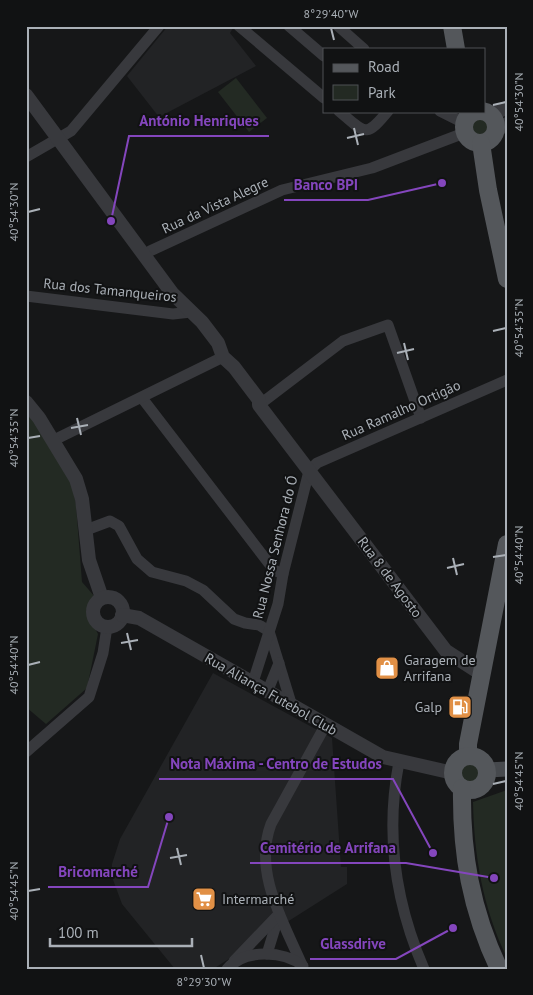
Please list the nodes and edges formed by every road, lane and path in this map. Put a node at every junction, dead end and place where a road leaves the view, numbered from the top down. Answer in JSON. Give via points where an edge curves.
{"nodes":[{"id":1,"x":159,"y":26,"type":"edge"},
{"id":2,"x":238,"y":26,"type":"edge"},
{"id":3,"x":289,"y":26,"type":"edge"},
{"id":4,"x":338,"y":26,"type":"edge"},
{"id":5,"x":452,"y":26,"type":"edge"},
{"id":6,"x":461,"y":26,"type":"edge"},
{"id":7,"x":363,"y":48,"type":"edge"},
{"id":8,"x":456,"y":48,"type":"edge"},
{"id":9,"x":466,"y":48,"type":"edge"},
{"id":10,"x":323,"y":55,"type":"edge"},
{"id":11,"x":26,"y":83,"type":"edge"},
{"id":12,"x":26,"y":95,"type":"edge"},
{"id":13,"x":323,"y":97,"type":"edge"},
{"id":14,"x":507,"y":108,"type":"edge"},
{"id":15,"x":340,"y":112,"type":"edge"},
{"id":16,"x":387,"y":112,"type":"edge"},
{"id":17,"x":446,"y":112,"type":"edge"},
{"id":18,"x":474,"y":117,"type":"edge"},
{"id":19,"x":494,"y":134,"type":"edge"},
{"id":20,"x":63,"y":137,"type":"junction"},
{"id":21,"x":26,"y":157,"type":"edge"},
{"id":22,"x":150,"y":251,"type":"junction"},
{"id":23,"x":507,"y":279,"type":"edge"},
{"id":24,"x":26,"y":296,"type":"edge"},
{"id":25,"x":191,"y":312,"type":"junction"},
{"id":26,"x":223,"y":357,"type":"junction"},
{"id":27,"x":507,"y":380,"type":"edge"},
{"id":28,"x":142,"y":398,"type":"junction"},
{"id":29,"x":26,"y":402,"type":"edge"},
{"id":30,"x":259,"y":405,"type":"junction"},
{"id":31,"x":422,"y":418,"type":"junction"},
{"id":32,"x":52,"y":441,"type":"junction"},
{"id":33,"x":309,"y":471,"type":"junction"},
{"id":34,"x":86,"y":530,"type":"junction"},
{"id":35,"x":507,"y":544,"type":"edge"},
{"id":36,"x":283,"y":574,"type":"junction"},
{"id":37,"x":102,"y":598,"type":"junction"},
{"id":38,"x":122,"y":615,"type":"junction"},
{"id":39,"x":106,"y":627,"type":"junction"},
{"id":40,"x":269,"y":631,"type":"junction"},
{"id":41,"x":279,"y":662,"type":"junction"},
{"id":42,"x":480,"y":673,"type":"junction"},
{"id":43,"x":253,"y":682,"type":"junction"},
{"id":44,"x":268,"y":690,"type":"junction"},
{"id":45,"x":291,"y":703,"type":"junction"},
{"id":46,"x":325,"y":726,"type":"junction"},
{"id":47,"x":26,"y":752,"type":"edge"},
{"id":48,"x":468,"y":756,"type":"junction"},
{"id":49,"x":399,"y":762,"type":"junction"},
{"id":50,"x":507,"y":769,"type":"edge"},
{"id":51,"x":486,"y":770,"type":"junction"},
{"id":52,"x":453,"y":772,"type":"junction"},
{"id":53,"x":462,"y":788,"type":"junction"},
{"id":54,"x":279,"y":914,"type":"junction"},
{"id":55,"x":267,"y":954,"type":"junction"},
{"id":56,"x":228,"y":967,"type":"edge"},
{"id":57,"x":304,"y":967,"type":"edge"},
{"id":58,"x":424,"y":969,"type":"edge"},
{"id":59,"x":499,"y":969,"type":"edge"}],
"edges":[{"from":1,"to":20,"type":"street"},
{"from":2,"to":13,"type":"street"},
{"from":3,"to":10,"type":"street"},
{"from":4,"to":7,"type":"street"},
{"from":5,"to":8,"type":"main road"},
{"from":6,"to":9,"type":"main road"},
{"from":11,"to":20,"type":"street"},
{"from":12,"to":20,"type":"street"},
{"from":14,"to":18,"type":"street"},
{"from":15,"to":16,"type":"street","via":[[367,131],[374,128]]},
{"from":17,"to":18,"type":"street"},
{"from":18,"to":19,"type":"main road","via":[[495,124]]},
{"from":18,"to":19,"type":"main road","via":[[471,141]]},
{"from":18,"to":22,"type":"street","name":"Rua da Vista Alegre","via":[[372,168],[282,190]]},
{"from":19,"to":23,"type":"main road","via":[[488,190]]},
{"from":20,"to":21,"type":"street"},
{"from":20,"to":22,"type":"street"},
{"from":20,"to":25,"type":"street","name":"Rua 8 de Agosto","via":[[114,216],[172,293]]},
{"from":22,"to":25,"type":"street","via":[[180,290]]},
{"from":24,"to":25,"type":"street","name":"Rua dos Tamanqueiros","via":[[173,314]]},
{"from":25,"to":26,"type":"street","name":"Rua 8 de Agosto","via":[[218,343]]},
{"from":26,"to":28,"type":"street"},
{"from":26,"to":30,"type":"street","name":"Rua 8 de Agosto","via":[[259,400]]},
{"from":27,"to":31,"type":"street","name":"Rua Ramalho Ortigão"},
{"from":28,"to":32,"type":"street"},
{"from":28,"to":36,"type":"street","via":[[274,570]]},
{"from":29,"to":32,"type":"street"},
{"from":30,"to":31,"type":"street","via":[[343,341],[388,325]]},
{"from":30,"to":33,"type":"street","name":"Rua 8 de Agosto"},
{"from":31,"to":33,"type":"street","name":"Rua Ramalho Ortigão","via":[[318,463]]},
{"from":32,"to":34,"type":"street","via":[[76,479]]},
{"from":33,"to":36,"type":"street","name":"Rua Nossa Senhora do Ó"},
{"from":33,"to":42,"type":"street","name":"Rua 8 de Agosto","via":[[446,651]]},
{"from":34,"to":37,"type":"street","via":[[89,560]]},
{"from":34,"to":40,"type":"street","via":[[110,520],[119,526],[137,559],[152,572],[186,581],[203,590],[234,618],[244,623],[259,624]]},
{"from":35,"to":42,"type":"main road"},
{"from":36,"to":40,"type":"street","name":"Rua Nossa Senhora do Ó"},
{"from":37,"to":38,"type":"street","via":[[118,602]]},
{"from":37,"to":39,"type":"street","via":[[95,605],[93,614],[98,623]]},
{"from":38,"to":39,"type":"street","via":[[118,623]]},
{"from":38,"to":43,"type":"street","name":"Rua Aliança Futebol Club","via":[[139,618]]},
{"from":39,"to":47,"type":"street","via":[[103,653],[89,697]]},
{"from":40,"to":41,"type":"street","name":"Rua Nossa Senhora do Ó"},
{"from":40,"to":43,"type":"street","name":"Rua Nossa Senhora do Ó"},
{"from":41,"to":44,"type":"street"},
{"from":41,"to":45,"type":"street","name":"Rua Nossa Senhora do Ó"},
{"from":42,"to":48,"type":"main road"},
{"from":43,"to":44,"type":"street","name":"Rua Aliança Futebol Club"},
{"from":44,"to":45,"type":"street","name":"Rua Aliança Futebol Club"},
{"from":45,"to":46,"type":"street","name":"Rua Aliança Futebol Club"},
{"from":46,"to":49,"type":"street","name":"Rua Aliança Futebol Club","via":[[383,758]]},
{"from":46,"to":54,"type":"street","via":[[265,838],[264,868]]},
{"from":48,"to":51,"type":"main road","via":[[482,761]]},
{"from":48,"to":52,"type":"main road","via":[[459,760]]},
{"from":49,"to":52,"type":"street","name":"Rua Aliança Futebol Club"},
{"from":49,"to":58,"type":"street","via":[[392,841],[395,876],[401,907]]},
{"from":50,"to":51,"type":"main road"},
{"from":51,"to":53,"type":"main road","via":[[482,784],[472,789]]},
{"from":52,"to":53,"type":"main road","via":[[455,782]]},
{"from":53,"to":59,"type":"main road","via":[[461,826],[467,874],[483,930]]},
{"from":54,"to":55,"type":"street"},
{"from":54,"to":56,"type":"street"},
{"from":54,"to":57,"type":"street"},
{"from":55,"to":56,"type":"street","via":[[254,954]]},
{"from":55,"to":57,"type":"street","via":[[293,958]]}]}
